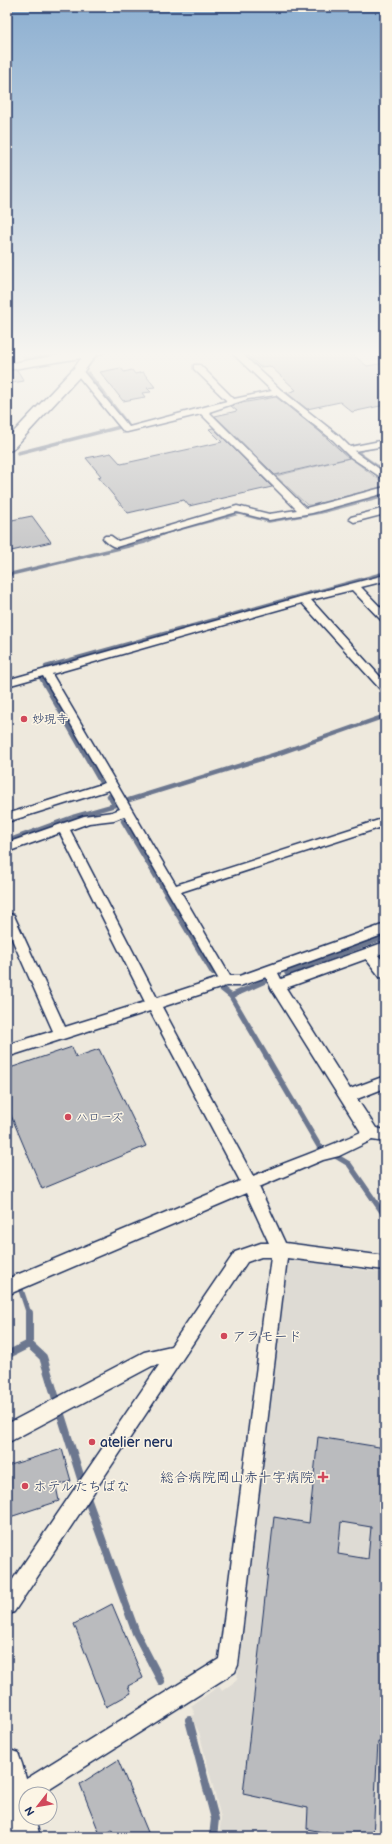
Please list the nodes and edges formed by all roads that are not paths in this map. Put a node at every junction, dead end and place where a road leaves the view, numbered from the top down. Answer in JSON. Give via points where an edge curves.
{"nodes":[{"id":1,"x":15,"y":438,"type":"edge"},
{"id":2,"x":230,"y":438,"type":"edge"},
{"id":3,"x":335,"y":438,"type":"edge"},
{"id":4,"x":385,"y":442,"type":"edge"},
{"id":5,"x":7,"y":447,"type":"edge"},
{"id":6,"x":348,"y":450,"type":"junction"},
{"id":7,"x":384,"y":474,"type":"edge"},
{"id":8,"x":385,"y":490,"type":"edge"},
{"id":9,"x":304,"y":511,"type":"junction"},
{"id":10,"x":385,"y":511,"type":"edge"},
{"id":11,"x":354,"y":519,"type":"dead end"},
{"id":12,"x":108,"y":538,"type":"dead end"},
{"id":13,"x":385,"y":578,"type":"edge"},
{"id":14,"x":354,"y":586,"type":"junction"},
{"id":15,"x":304,"y":599,"type":"junction"},
{"id":16,"x":385,"y":618,"type":"edge"},
{"id":17,"x":46,"y":672,"type":"junction"},
{"id":18,"x":7,"y":683,"type":"edge"},
{"id":19,"x":385,"y":688,"type":"edge"},
{"id":20,"x":112,"y":785,"type":"junction"},
{"id":21,"x":127,"y":810,"type":"junction"},
{"id":22,"x":7,"y":818,"type":"edge"},
{"id":23,"x":385,"y":822,"type":"edge"},
{"id":24,"x":63,"y":827,"type":"junction"},
{"id":25,"x":7,"y":848,"type":"edge"},
{"id":26,"x":174,"y":890,"type":"junction"},
{"id":27,"x":9,"y":918,"type":"dead end"},
{"id":28,"x":385,"y":929,"type":"edge"},
{"id":29,"x":385,"y":947,"type":"edge"},
{"id":30,"x":370,"y":953,"type":"junction"},
{"id":31,"x":270,"y":970,"type":"junction"},
{"id":32,"x":385,"y":973,"type":"edge"},
{"id":33,"x":226,"y":981,"type":"junction"},
{"id":34,"x":277,"y":986,"type":"junction"},
{"id":35,"x":153,"y":1004,"type":"junction"},
{"id":36,"x":61,"y":1034,"type":"junction"},
{"id":37,"x":7,"y":1052,"type":"edge"},
{"id":38,"x":385,"y":1082,"type":"edge"},
{"id":39,"x":348,"y":1096,"type":"junction"},
{"id":40,"x":378,"y":1135,"type":"edge"},
{"id":41,"x":250,"y":1185,"type":"junction"},
{"id":42,"x":280,"y":1250,"type":"junction"},
{"id":43,"x":385,"y":1263,"type":"edge"},
{"id":44,"x":7,"y":1287,"type":"edge"},
{"id":45,"x":177,"y":1353,"type":"junction"},
{"id":46,"x":7,"y":1434,"type":"edge"},
{"id":47,"x":7,"y":1605,"type":"edge"},
{"id":48,"x":7,"y":1764,"type":"edge"},
{"id":49,"x":15,"y":1800,"type":"junction"},
{"id":50,"x":24,"y":1837,"type":"edge"}],
"edges":[{"from":1,"to":5,"type":"main road"},
{"from":2,"to":9,"type":"street"},
{"from":3,"to":6,"type":"street"},
{"from":4,"to":6,"type":"street"},
{"from":6,"to":7,"type":"street"},
{"from":8,"to":9,"type":"street"},
{"from":9,"to":12,"type":"street","via":[[269,517],[238,509],[116,544]]},
{"from":10,"to":11,"type":"street"},
{"from":13,"to":14,"type":"street"},
{"from":14,"to":15,"type":"street"},
{"from":14,"to":16,"type":"street"},
{"from":15,"to":17,"type":"street"},
{"from":15,"to":19,"type":"street"},
{"from":17,"to":18,"type":"street"},
{"from":17,"to":20,"type":"street"},
{"from":20,"to":21,"type":"street"},
{"from":20,"to":22,"type":"street"},
{"from":21,"to":24,"type":"street","via":[[114,816],[88,819]]},
{"from":21,"to":26,"type":"street"},
{"from":23,"to":26,"type":"street"},
{"from":24,"to":25,"type":"street"},
{"from":24,"to":35,"type":"street"},
{"from":26,"to":33,"type":"street"},
{"from":27,"to":36,"type":"street"},
{"from":28,"to":31,"type":"street"},
{"from":29,"to":30,"type":"street"},
{"from":30,"to":32,"type":"street"},
{"from":30,"to":34,"type":"street"},
{"from":31,"to":33,"type":"street","via":[[240,981]]},
{"from":31,"to":34,"type":"street"},
{"from":33,"to":35,"type":"street"},
{"from":34,"to":39,"type":"street"},
{"from":35,"to":36,"type":"street"},
{"from":35,"to":41,"type":"street"},
{"from":36,"to":37,"type":"street"},
{"from":38,"to":39,"type":"street"},
{"from":39,"to":40,"type":"street"},
{"from":40,"to":41,"type":"street"},
{"from":41,"to":42,"type":"street"},
{"from":41,"to":44,"type":"street"},
{"from":42,"to":43,"type":"street"},
{"from":42,"to":45,"type":"street","via":[[261,1250],[241,1257]]},
{"from":42,"to":49,"type":"street","via":[[228,1665]]},
{"from":45,"to":46,"type":"street","via":[[150,1358]]},
{"from":45,"to":47,"type":"street"},
{"from":48,"to":49,"type":"street"},
{"from":49,"to":50,"type":"street"}]}
